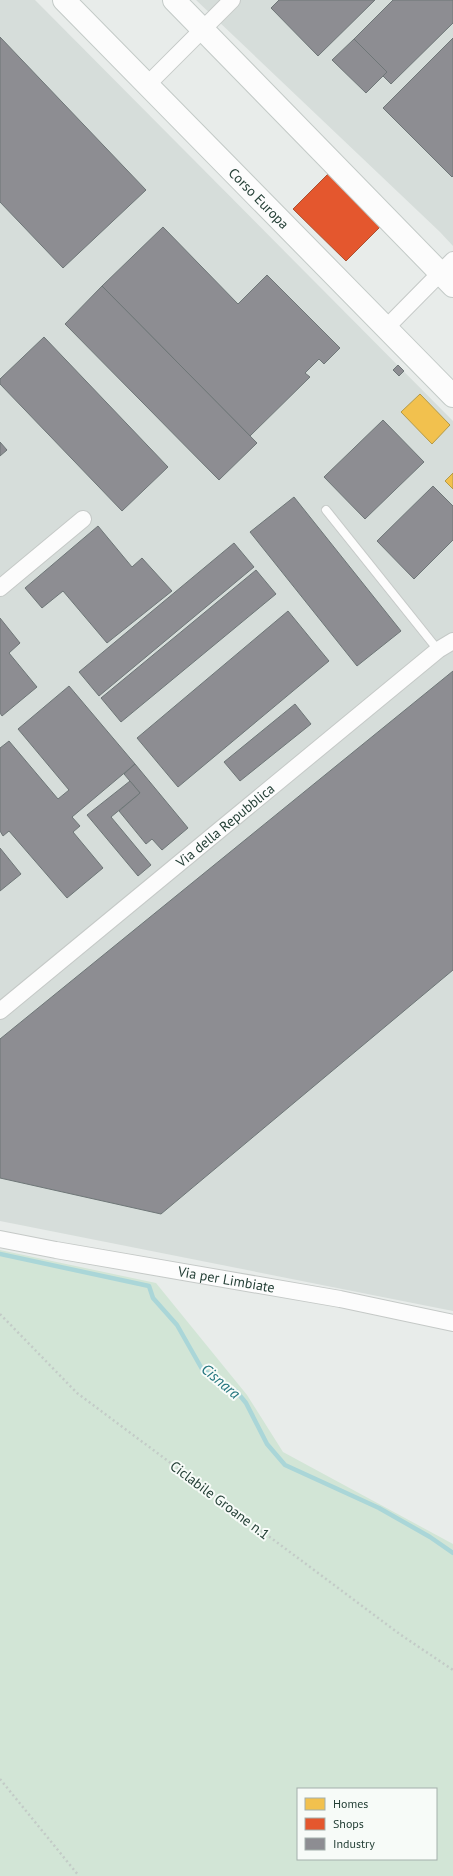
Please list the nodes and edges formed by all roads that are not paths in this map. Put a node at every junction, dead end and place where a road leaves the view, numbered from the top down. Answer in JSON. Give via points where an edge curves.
{"nodes":[{"id":1,"x":64,"y":0,"type":"edge"},
{"id":2,"x":174,"y":0,"type":"edge"},
{"id":3,"x":232,"y":0,"type":"edge"},
{"id":4,"x":203,"y":29,"type":"junction"},
{"id":5,"x":147,"y":85,"type":"junction"},
{"id":6,"x":449,"y":273,"type":"edge"},
{"id":7,"x":385,"y":328,"type":"junction"},
{"id":8,"x":453,"y":396,"type":"edge"},
{"id":9,"x":326,"y":510,"type":"dead end"},
{"id":10,"x":83,"y":519,"type":"dead end"},
{"id":11,"x":1,"y":584,"type":"edge"},
{"id":12,"x":453,"y":641,"type":"edge"},
{"id":13,"x":438,"y":650,"type":"junction"},
{"id":14,"x":0,"y":1011,"type":"edge"},
{"id":15,"x":0,"y":1239,"type":"edge"},
{"id":16,"x":453,"y":1323,"type":"edge"}],
"edges":[{"from":1,"to":5,"type":"street","name":"Corso Europa"},
{"from":2,"to":4,"type":"street"},
{"from":3,"to":4,"type":"street"},
{"from":4,"to":5,"type":"street"},
{"from":4,"to":6,"type":"street"},
{"from":5,"to":7,"type":"street","name":"Corso Europa"},
{"from":6,"to":7,"type":"street"},
{"from":7,"to":8,"type":"street","name":"Corso Europa"},
{"from":9,"to":13,"type":"lane"},
{"from":10,"to":11,"type":"street"},
{"from":12,"to":13,"type":"street","name":"Via della Repubblica"},
{"from":13,"to":14,"type":"street","name":"Via della Repubblica"},
{"from":15,"to":16,"type":"street","name":"Via per Limbiate","via":[[340,1299]]}]}
